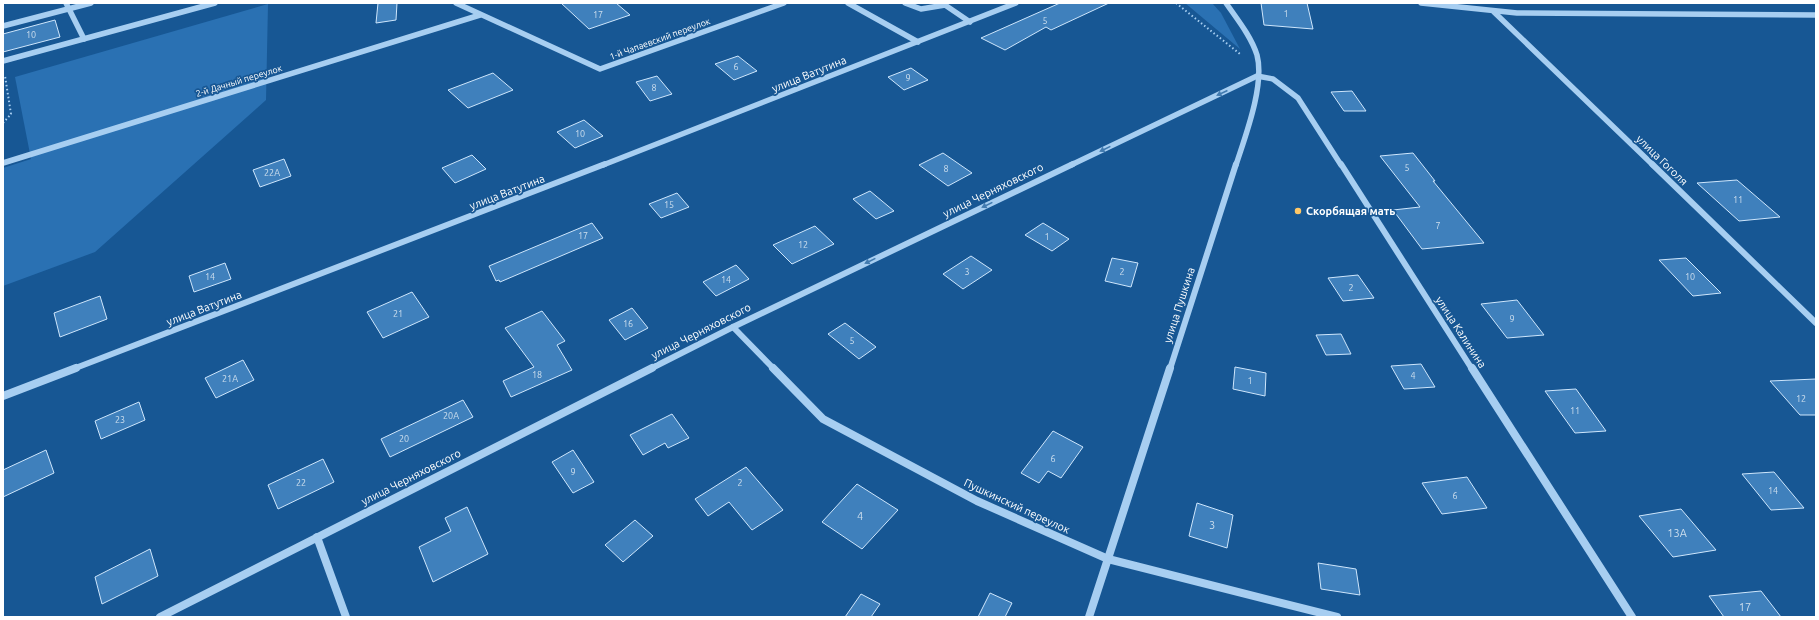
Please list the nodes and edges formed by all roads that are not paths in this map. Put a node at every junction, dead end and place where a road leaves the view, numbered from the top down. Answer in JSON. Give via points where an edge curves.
{"nodes":[{"id":1,"x":66,"y":3,"type":"edge"},
{"id":2,"x":91,"y":3,"type":"edge"},
{"id":3,"x":215,"y":3,"type":"edge"},
{"id":4,"x":456,"y":3,"type":"edge"},
{"id":5,"x":784,"y":3,"type":"edge"},
{"id":6,"x":848,"y":3,"type":"edge"},
{"id":7,"x":905,"y":3,"type":"edge"},
{"id":8,"x":1016,"y":3,"type":"edge"},
{"id":9,"x":1226,"y":3,"type":"edge"},
{"id":10,"x":1421,"y":3,"type":"edge"},
{"id":11,"x":1456,"y":3,"type":"edge"},
{"id":12,"x":947,"y":4,"type":"edge"},
{"id":13,"x":1460,"y":8,"type":"junction"},
{"id":14,"x":69,"y":9,"type":"junction"},
{"id":15,"x":1494,"y":12,"type":"junction"},
{"id":16,"x":480,"y":15,"type":"junction"},
{"id":17,"x":1816,"y":15,"type":"edge"},
{"id":18,"x":970,"y":22,"type":"junction"},
{"id":19,"x":3,"y":26,"type":"edge"},
{"id":20,"x":84,"y":39,"type":"junction"},
{"id":21,"x":918,"y":42,"type":"junction"},
{"id":22,"x":3,"y":61,"type":"edge"},
{"id":23,"x":1257,"y":76,"type":"junction"},
{"id":24,"x":3,"y":163,"type":"edge"},
{"id":25,"x":1816,"y":323,"type":"edge"},
{"id":26,"x":733,"y":327,"type":"junction"},
{"id":27,"x":3,"y":396,"type":"edge"},
{"id":28,"x":317,"y":537,"type":"junction"},
{"id":29,"x":1108,"y":559,"type":"junction"},
{"id":30,"x":160,"y":617,"type":"edge"},
{"id":31,"x":346,"y":617,"type":"edge"},
{"id":32,"x":1089,"y":617,"type":"edge"},
{"id":33,"x":1337,"y":617,"type":"edge"},
{"id":34,"x":1632,"y":617,"type":"edge"}],
"edges":[{"from":1,"to":14,"type":"street"},
{"from":2,"to":14,"type":"street"},
{"from":3,"to":20,"type":"street"},
{"from":4,"to":16,"type":"street","name":"1-й Чапаевский переулок"},
{"from":5,"to":16,"type":"street","name":"1-й Чапаевский переулок","via":[[600,69]]},
{"from":6,"to":21,"type":"street"},
{"from":7,"to":12,"type":"street","via":[[921,9]]},
{"from":8,"to":18,"type":"street","name":"улица Ватутина"},
{"from":9,"to":23,"type":"street","name":"улица Пушкина","via":[[1253,46],[1257,58]]},
{"from":10,"to":13,"type":"street"},
{"from":11,"to":13,"type":"street"},
{"from":12,"to":18,"type":"street"},
{"from":13,"to":15,"type":"street"},
{"from":14,"to":19,"type":"street"},
{"from":14,"to":20,"type":"street"},
{"from":15,"to":17,"type":"street"},
{"from":15,"to":25,"type":"street","name":"улица Гоголя"},
{"from":16,"to":24,"type":"street","name":"2-й Дачный переулок"},
{"from":18,"to":21,"type":"street","name":"улица Ватутина"},
{"from":20,"to":22,"type":"street"},
{"from":21,"to":27,"type":"street","name":"улица Ватутина","via":[[645,150]]},
{"from":23,"to":26,"type":"street","name":"улица Черняховского","one_way":true},
{"from":23,"to":29,"type":"street","name":"улица Пушкина","via":[[1255,101],[1248,127]]},
{"from":23,"to":34,"type":"street","name":"улица Калинина","via":[[1273,79],[1298,98]]},
{"from":26,"to":28,"type":"street","name":"улица Черняховского"},
{"from":26,"to":29,"type":"street","name":"Пушкинский переулок","via":[[823,419],[977,501]]},
{"from":28,"to":30,"type":"street","name":"улица Черняховского"},
{"from":28,"to":31,"type":"street"},
{"from":29,"to":32,"type":"street","name":"улица Пушкина"},
{"from":29,"to":33,"type":"street","name":"Пушкинский переулок"}]}
